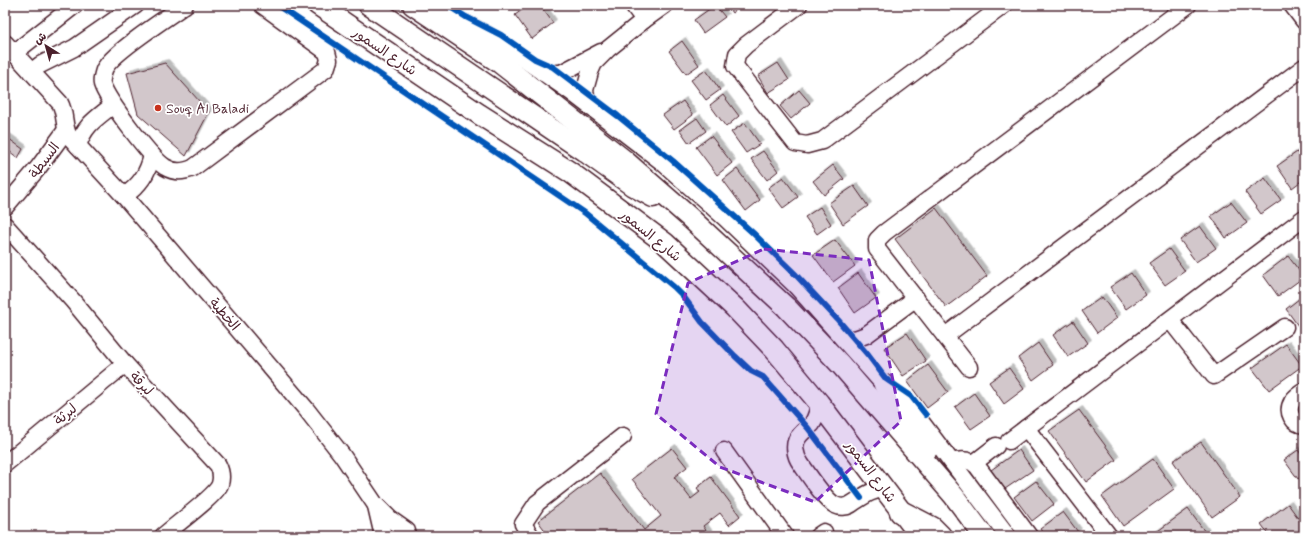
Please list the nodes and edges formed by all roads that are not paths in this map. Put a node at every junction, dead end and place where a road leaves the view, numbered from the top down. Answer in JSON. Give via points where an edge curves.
{"nodes":[{"id":1,"x":75,"y":5,"type":"edge"},
{"id":2,"x":136,"y":5,"type":"edge"},
{"id":3,"x":185,"y":5,"type":"edge"},
{"id":4,"x":262,"y":5,"type":"edge"},
{"id":5,"x":318,"y":5,"type":"edge"},
{"id":6,"x":369,"y":5,"type":"edge"},
{"id":7,"x":413,"y":5,"type":"edge"},
{"id":8,"x":430,"y":5,"type":"edge"},
{"id":9,"x":633,"y":5,"type":"edge"},
{"id":10,"x":665,"y":5,"type":"edge"},
{"id":11,"x":799,"y":5,"type":"edge"},
{"id":12,"x":1004,"y":5,"type":"edge"},
{"id":13,"x":1188,"y":5,"type":"edge"},
{"id":14,"x":1292,"y":5,"type":"edge"},
{"id":15,"x":644,"y":20,"type":"junction"},
{"id":16,"x":1304,"y":21,"type":"edge"},
{"id":17,"x":10,"y":48,"type":"edge"},
{"id":18,"x":608,"y":49,"type":"junction"},
{"id":19,"x":1304,"y":67,"type":"edge"},
{"id":20,"x":31,"y":72,"type":"junction"},
{"id":21,"x":543,"y":73,"type":"junction"},
{"id":22,"x":113,"y":105,"type":"junction"},
{"id":23,"x":593,"y":110,"type":"junction"},
{"id":24,"x":66,"y":130,"type":"junction"},
{"id":25,"x":78,"y":146,"type":"junction"},
{"id":26,"x":152,"y":155,"type":"junction"},
{"id":27,"x":124,"y":196,"type":"junction"},
{"id":28,"x":5,"y":207,"type":"edge"},
{"id":29,"x":688,"y":216,"type":"junction"},
{"id":30,"x":5,"y":224,"type":"edge"},
{"id":31,"x":1301,"y":226,"type":"edge"},
{"id":32,"x":916,"y":298,"type":"junction"},
{"id":33,"x":1170,"y":320,"type":"junction"},
{"id":34,"x":1285,"y":327,"type":"dead end"},
{"id":35,"x":866,"y":335,"type":"junction"},
{"id":36,"x":945,"y":336,"type":"junction"},
{"id":37,"x":843,"y":338,"type":"junction"},
{"id":38,"x":863,"y":361,"type":"junction"},
{"id":39,"x":125,"y":364,"type":"junction"},
{"id":40,"x":969,"y":367,"type":"dead end"},
{"id":41,"x":884,"y":385,"type":"junction"},
{"id":42,"x":1304,"y":391,"type":"edge"},
{"id":43,"x":819,"y":403,"type":"junction"},
{"id":44,"x":1304,"y":425,"type":"edge"},
{"id":45,"x":1026,"y":428,"type":"junction"},
{"id":46,"x":624,"y":436,"type":"dead end"},
{"id":47,"x":724,"y":451,"type":"dead end"},
{"id":48,"x":952,"y":462,"type":"junction"},
{"id":49,"x":974,"y":463,"type":"junction"},
{"id":50,"x":5,"y":464,"type":"edge"},
{"id":51,"x":884,"y":489,"type":"junction"},
{"id":52,"x":954,"y":496,"type":"junction"},
{"id":53,"x":375,"y":504,"type":"junction"},
{"id":54,"x":901,"y":512,"type":"junction"},
{"id":55,"x":412,"y":533,"type":"edge"},
{"id":56,"x":163,"y":536,"type":"edge"},
{"id":57,"x":384,"y":536,"type":"edge"},
{"id":58,"x":389,"y":536,"type":"edge"},
{"id":59,"x":531,"y":536,"type":"edge"},
{"id":60,"x":785,"y":536,"type":"edge"},
{"id":61,"x":920,"y":536,"type":"edge"},
{"id":62,"x":940,"y":536,"type":"edge"},
{"id":63,"x":984,"y":536,"type":"edge"},
{"id":64,"x":1008,"y":536,"type":"edge"},
{"id":65,"x":1029,"y":536,"type":"edge"},
{"id":66,"x":1109,"y":536,"type":"edge"}],
"edges":[{"from":1,"to":17,"type":"street"},
{"from":2,"to":20,"type":"street","via":[[74,48]]},
{"from":3,"to":22,"type":"street","via":[[114,56],[104,68],[102,84]]},
{"from":4,"to":26,"type":"street","via":[[327,52],[329,60],[326,69],[194,168],[180,172],[165,167]]},
{"from":5,"to":43,"type":"main road","name":"شارع السمور","via":[[570,172],[665,243],[740,313]]},
{"from":6,"to":29,"type":"main road","via":[[633,186]]},
{"from":7,"to":29,"type":"main road","via":[[500,63],[624,160]]},
{"from":8,"to":21,"type":"street","via":[[488,35]]},
{"from":9,"to":15,"type":"street"},
{"from":10,"to":15,"type":"street"},
{"from":11,"to":12,"type":"street","via":[[746,45],[737,54],[735,66],[795,143],[807,145],[822,141]]},
{"from":13,"to":32,"type":"street","via":[[877,240],[877,249]]},
{"from":14,"to":16,"type":"street"},
{"from":15,"to":18,"type":"street"},
{"from":17,"to":20,"type":"street"},
{"from":18,"to":21,"type":"street","via":[[561,73]]},
{"from":18,"to":23,"type":"street","via":[[594,62],[585,90],[587,102]]},
{"from":19,"to":36,"type":"street"},
{"from":20,"to":24,"type":"street","via":[[62,108]]},
{"from":21,"to":23,"type":"street"},
{"from":22,"to":25,"type":"street","via":[[90,123]]},
{"from":22,"to":26,"type":"street"},
{"from":23,"to":37,"type":"street","via":[[662,162],[725,218],[795,285]]},
{"from":24,"to":25,"type":"street","name":"الخطية"},
{"from":24,"to":28,"type":"street","name":"السبطة"},
{"from":25,"to":27,"type":"street","name":"الخطية"},
{"from":26,"to":27,"type":"street","via":[[146,175]]},
{"from":27,"to":53,"type":"street","name":"الخطية","via":[[320,426]]},
{"from":29,"to":52,"type":"main road","via":[[786,307],[841,365]]},
{"from":30,"to":39,"type":"street","name":"لبرقة"},
{"from":31,"to":33,"type":"street"},
{"from":32,"to":35,"type":"street"},
{"from":32,"to":36,"type":"street"},
{"from":33,"to":34,"type":"street","via":[[1214,376]]},
{"from":33,"to":45,"type":"street"},
{"from":35,"to":37,"type":"street","via":[[854,339]]},
{"from":35,"to":38,"type":"street"},
{"from":36,"to":40,"type":"street"},
{"from":37,"to":38,"type":"street"},
{"from":38,"to":41,"type":"street"},
{"from":39,"to":50,"type":"street","name":"لبرثة"},
{"from":39,"to":56,"type":"street","name":"لبرقة","via":[[214,460],[220,471],[218,490]]},
{"from":41,"to":48,"type":"street","via":[[903,398]]},
{"from":41,"to":52,"type":"main road","via":[[930,453]]},
{"from":42,"to":44,"type":"street","via":[[1292,401],[1289,408],[1296,422]]},
{"from":43,"to":51,"type":"main road","name":"شارع السمور"},
{"from":43,"to":51,"type":"street","via":[[815,419],[797,440],[795,451],[798,460],[828,499],[840,507],[850,505],[871,491]]},
{"from":45,"to":49,"type":"street"},
{"from":45,"to":66,"type":"street"},
{"from":46,"to":59,"type":"street","via":[[537,502],[523,524]]},
{"from":47,"to":60,"type":"street"},
{"from":48,"to":49,"type":"street","via":[[966,460]]},
{"from":48,"to":64,"type":"street"},
{"from":49,"to":65,"type":"street"},
{"from":51,"to":54,"type":"main road","name":"شارع السمور"},
{"from":52,"to":63,"type":"main road"},
{"from":53,"to":55,"type":"street","name":"الخطية","via":[[390,519]]},
{"from":53,"to":57,"type":"street","name":"الخطية"},
{"from":54,"to":61,"type":"main road","name":"شارع السمور"},
{"from":54,"to":62,"type":"highway","via":[[932,528]]},
{"from":55,"to":58,"type":"street","via":[[401,530]]}]}
